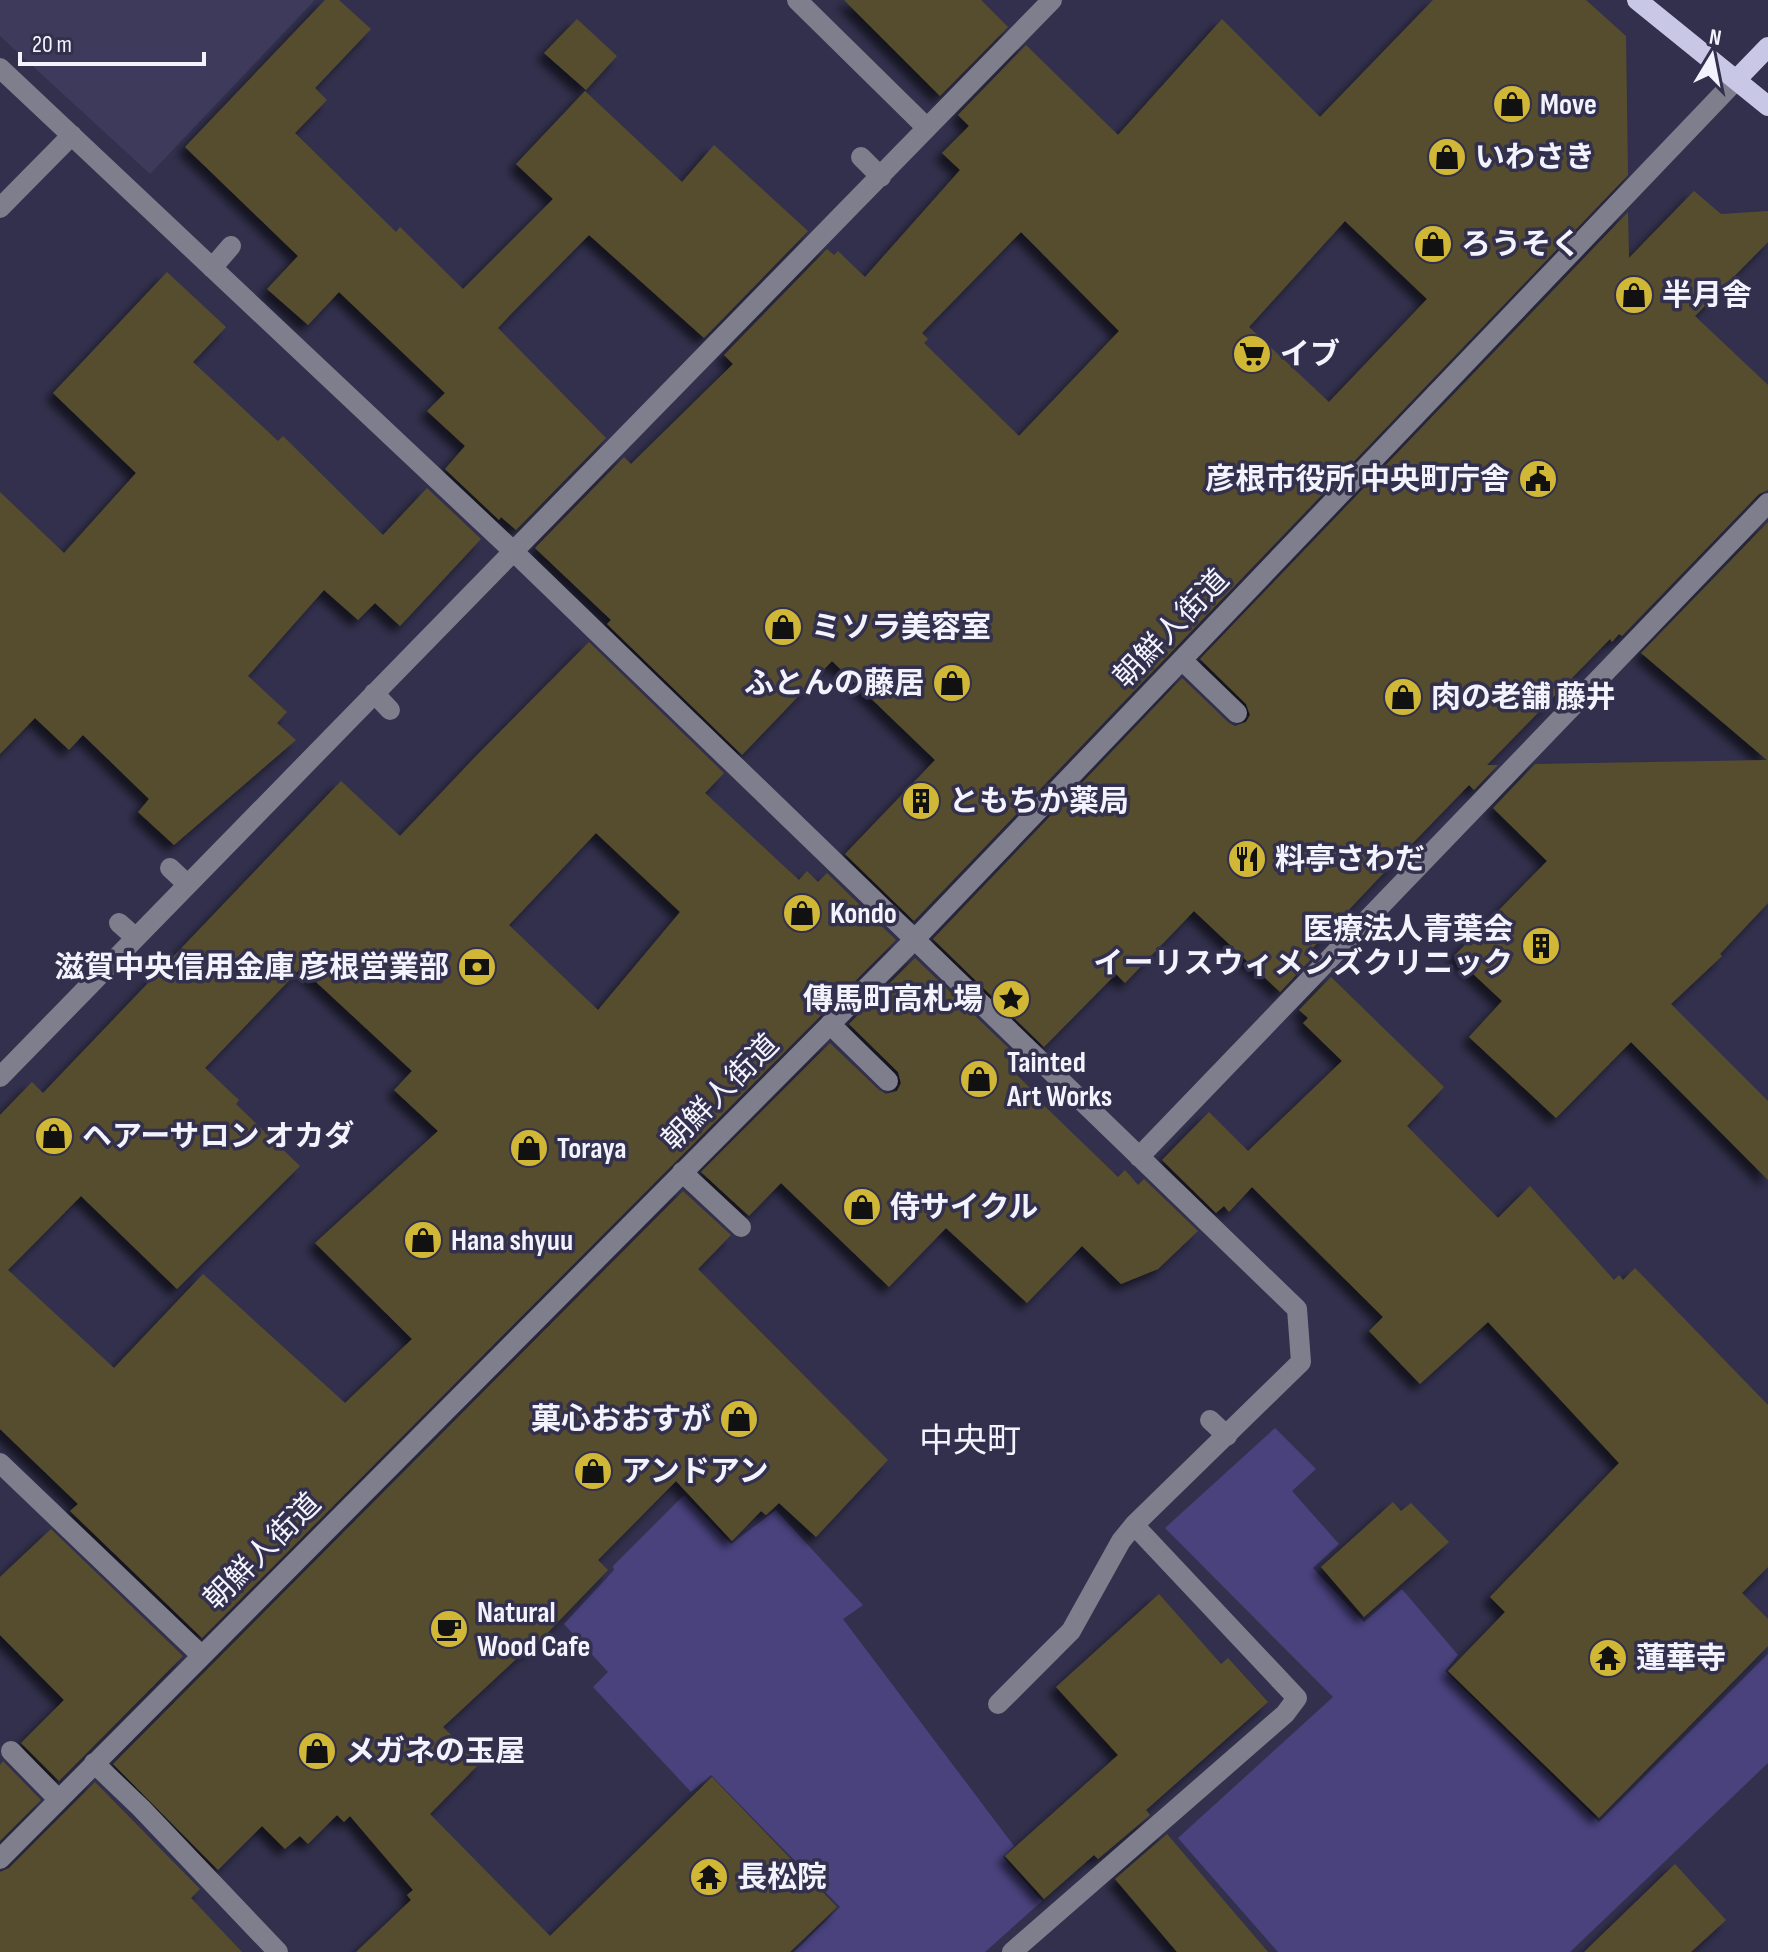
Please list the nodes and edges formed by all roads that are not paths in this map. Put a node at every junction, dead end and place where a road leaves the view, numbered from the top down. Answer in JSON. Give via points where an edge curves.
{"nodes":[{"id":1,"x":797,"y":0,"type":"edge"},
{"id":2,"x":1052,"y":0,"type":"edge"},
{"id":3,"x":1637,"y":0,"type":"edge"},
{"id":4,"x":1768,"y":47,"type":"edge"},
{"id":5,"x":0,"y":68,"type":"edge"},
{"id":6,"x":1737,"y":79,"type":"junction"},
{"id":7,"x":1768,"y":106,"type":"edge"},
{"id":8,"x":927,"y":128,"type":"junction"},
{"id":9,"x":72,"y":135,"type":"junction"},
{"id":10,"x":861,"y":157,"type":"dead end"},
{"id":11,"x":881,"y":177,"type":"junction"},
{"id":12,"x":0,"y":208,"type":"edge"},
{"id":13,"x":231,"y":246,"type":"dead end"},
{"id":14,"x":212,"y":268,"type":"junction"},
{"id":15,"x":1768,"y":503,"type":"edge"},
{"id":16,"x":512,"y":550,"type":"junction"},
{"id":17,"x":1182,"y":660,"type":"junction"},
{"id":18,"x":374,"y":693,"type":"junction"},
{"id":19,"x":390,"y":710,"type":"dead end"},
{"id":20,"x":1237,"y":713,"type":"dead end"},
{"id":21,"x":170,"y":868,"type":"dead end"},
{"id":22,"x":187,"y":884,"type":"junction"},
{"id":23,"x":119,"y":923,"type":"dead end"},
{"id":24,"x":136,"y":938,"type":"junction"},
{"id":25,"x":914,"y":940,"type":"junction"},
{"id":26,"x":830,"y":1024,"type":"junction"},
{"id":27,"x":0,"y":1077,"type":"edge"},
{"id":28,"x":888,"y":1081,"type":"dead end"},
{"id":29,"x":1139,"y":1157,"type":"junction"},
{"id":30,"x":682,"y":1172,"type":"junction"},
{"id":31,"x":741,"y":1227,"type":"dead end"},
{"id":32,"x":1210,"y":1420,"type":"dead end"},
{"id":33,"x":1227,"y":1436,"type":"junction"},
{"id":34,"x":0,"y":1463,"type":"edge"},
{"id":35,"x":1134,"y":1525,"type":"junction"},
{"id":36,"x":201,"y":1655,"type":"junction"},
{"id":37,"x":998,"y":1704,"type":"dead end"},
{"id":38,"x":11,"y":1751,"type":"dead end"},
{"id":39,"x":94,"y":1763,"type":"junction"},
{"id":40,"x":58,"y":1799,"type":"junction"},
{"id":41,"x":0,"y":1859,"type":"edge"},
{"id":42,"x":278,"y":1952,"type":"edge"},
{"id":43,"x":1012,"y":1952,"type":"edge"}],
"edges":[{"from":1,"to":8,"type":"street"},
{"from":2,"to":8,"type":"street"},
{"from":3,"to":6,"type":"main road"},
{"from":4,"to":6,"type":"main road"},
{"from":5,"to":9,"type":"street"},
{"from":6,"to":7,"type":"main road"},
{"from":6,"to":17,"type":"street","name":"朝鮮人街道"},
{"from":8,"to":11,"type":"street"},
{"from":9,"to":12,"type":"street"},
{"from":9,"to":14,"type":"street"},
{"from":10,"to":11,"type":"street"},
{"from":11,"to":16,"type":"street"},
{"from":13,"to":14,"type":"street"},
{"from":14,"to":16,"type":"street"},
{"from":15,"to":29,"type":"street"},
{"from":16,"to":18,"type":"street"},
{"from":16,"to":25,"type":"street"},
{"from":17,"to":20,"type":"street"},
{"from":17,"to":25,"type":"street","name":"朝鮮人街道"},
{"from":18,"to":19,"type":"street"},
{"from":18,"to":22,"type":"street"},
{"from":21,"to":22,"type":"street"},
{"from":22,"to":24,"type":"street"},
{"from":23,"to":24,"type":"street"},
{"from":24,"to":27,"type":"street"},
{"from":25,"to":26,"type":"street","name":"朝鮮人街道"},
{"from":25,"to":29,"type":"street"},
{"from":26,"to":28,"type":"street"},
{"from":26,"to":30,"type":"street","name":"朝鮮人街道"},
{"from":29,"to":33,"type":"street","via":[[1297,1309],[1301,1362]]},
{"from":30,"to":31,"type":"street"},
{"from":30,"to":36,"type":"street","name":"朝鮮人街道"},
{"from":32,"to":33,"type":"street"},
{"from":33,"to":35,"type":"street"},
{"from":34,"to":36,"type":"street"},
{"from":35,"to":37,"type":"street","via":[[1071,1631]]},
{"from":35,"to":43,"type":"street","via":[[1297,1698],[1038,1939]]},
{"from":36,"to":39,"type":"street","name":"朝鮮人街道"},
{"from":38,"to":40,"type":"street"},
{"from":39,"to":40,"type":"street","name":"朝鮮人街道"},
{"from":39,"to":42,"type":"street"},
{"from":40,"to":41,"type":"street","name":"朝鮮人街道"}]}
